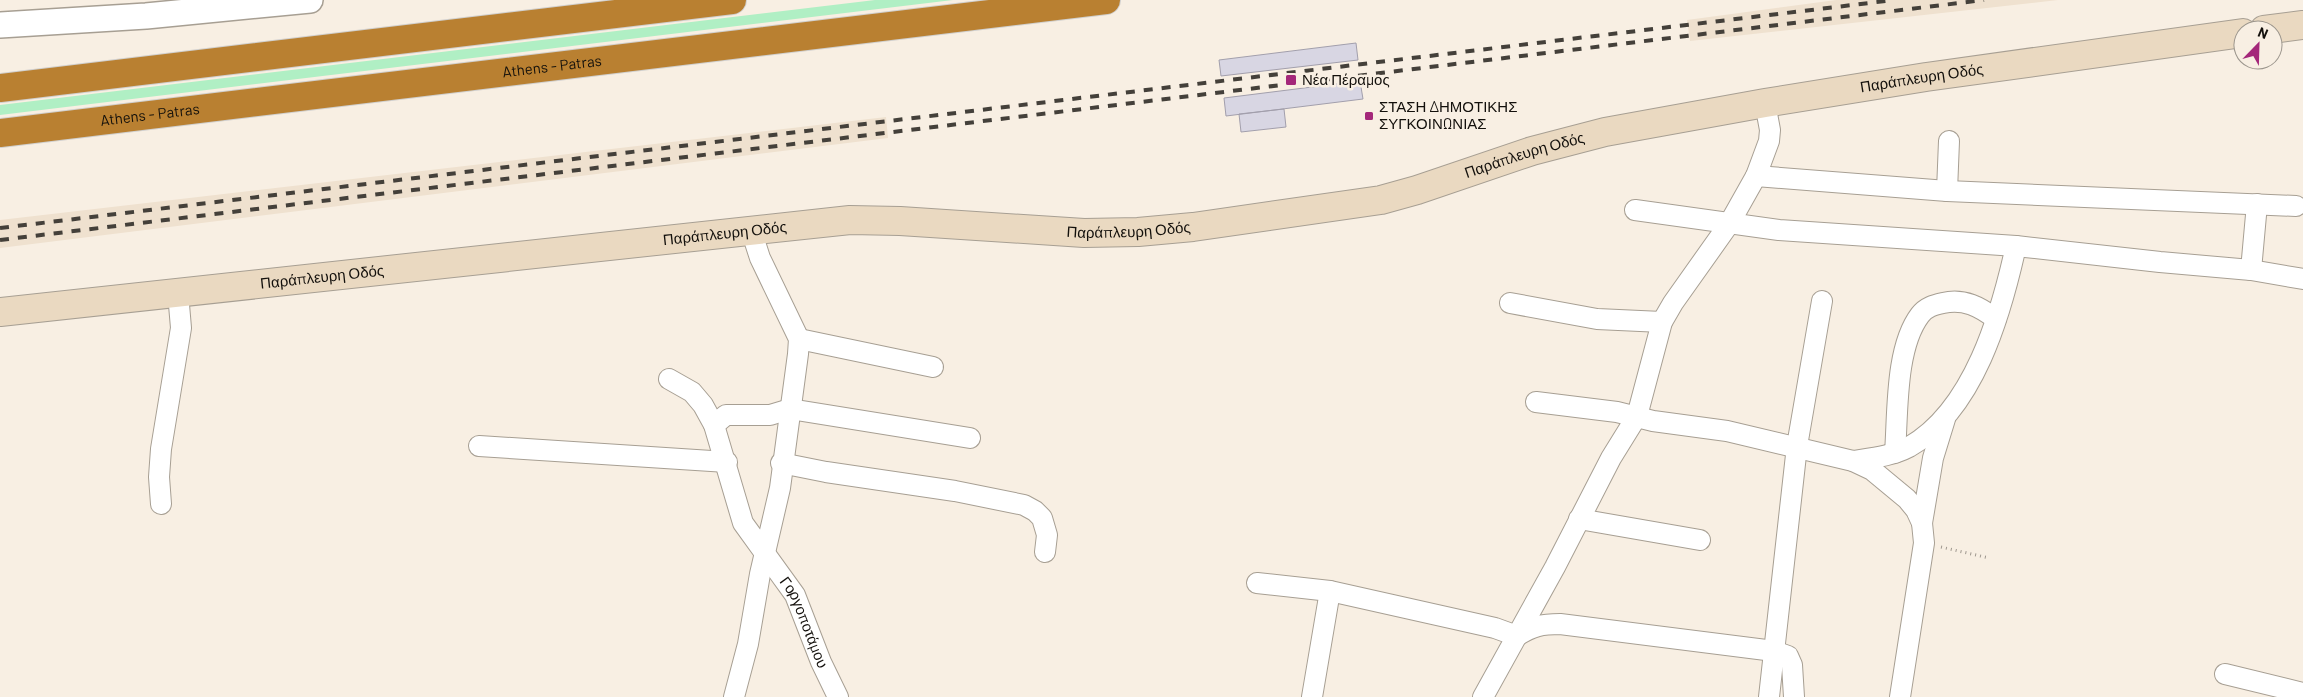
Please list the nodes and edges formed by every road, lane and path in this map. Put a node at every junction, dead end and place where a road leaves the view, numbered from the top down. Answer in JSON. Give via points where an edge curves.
{"nodes":[{"id":1,"x":310,"y":0,"type":"edge"},
{"id":2,"x":732,"y":0,"type":"edge"},
{"id":3,"x":1106,"y":0,"type":"edge"},
{"id":4,"x":145,"y":8,"type":"edge"},
{"id":5,"x":0,"y":25,"type":"edge"},
{"id":6,"x":2303,"y":25,"type":"edge"},
{"id":7,"x":2283,"y":28,"type":"edge"},
{"id":8,"x":2233,"y":34,"type":"edge"},
{"id":9,"x":0,"y":88,"type":"edge"},
{"id":10,"x":1765,"y":103,"type":"junction"},
{"id":11,"x":0,"y":133,"type":"edge"},
{"id":12,"x":1949,"y":142,"type":"dead end"},
{"id":13,"x":1756,"y":176,"type":"junction"},
{"id":14,"x":1947,"y":191,"type":"junction"},
{"id":15,"x":2257,"y":204,"type":"junction"},
{"id":16,"x":2296,"y":206,"type":"dead end"},
{"id":17,"x":1635,"y":210,"type":"dead end"},
{"id":18,"x":1729,"y":224,"type":"junction"},
{"id":19,"x":750,"y":230,"type":"junction"},
{"id":20,"x":2016,"y":246,"type":"junction"},
{"id":21,"x":2251,"y":270,"type":"junction"},
{"id":22,"x":2303,"y":279,"type":"edge"},
{"id":23,"x":178,"y":293,"type":"junction"},
{"id":24,"x":1822,"y":301,"type":"dead end"},
{"id":25,"x":1510,"y":303,"type":"dead end"},
{"id":26,"x":0,"y":312,"type":"edge"},
{"id":27,"x":1996,"y":319,"type":"junction"},
{"id":28,"x":1662,"y":322,"type":"junction"},
{"id":29,"x":798,"y":339,"type":"junction"},
{"id":30,"x":933,"y":367,"type":"dead end"},
{"id":31,"x":670,"y":379,"type":"dead end"},
{"id":32,"x":1536,"y":402,"type":"dead end"},
{"id":33,"x":790,"y":409,"type":"junction"},
{"id":34,"x":1949,"y":411,"type":"junction"},
{"id":35,"x":1637,"y":416,"type":"junction"},
{"id":36,"x":714,"y":425,"type":"junction"},
{"id":37,"x":970,"y":438,"type":"dead end"},
{"id":38,"x":479,"y":446,"type":"dead end"},
{"id":39,"x":1797,"y":446,"type":"junction"},
{"id":40,"x":1895,"y":453,"type":"junction"},
{"id":41,"x":1853,"y":461,"type":"junction"},
{"id":42,"x":726,"y":462,"type":"junction"},
{"id":43,"x":782,"y":463,"type":"junction"},
{"id":44,"x":161,"y":504,"type":"dead end"},
{"id":45,"x":1579,"y":519,"type":"junction"},
{"id":46,"x":1923,"y":533,"type":"junction"},
{"id":47,"x":1700,"y":540,"type":"dead end"},
{"id":48,"x":765,"y":552,"type":"junction"},
{"id":49,"x":1045,"y":552,"type":"dead end"},
{"id":50,"x":1989,"y":558,"type":"dead end"},
{"id":51,"x":1257,"y":583,"type":"dead end"},
{"id":52,"x":1330,"y":591,"type":"junction"},
{"id":53,"x":1517,"y":636,"type":"junction"},
{"id":54,"x":1774,"y":651,"type":"junction"},
{"id":55,"x":2225,"y":674,"type":"dead end"},
{"id":56,"x":2303,"y":693,"type":"edge"},
{"id":57,"x":734,"y":697,"type":"edge"},
{"id":58,"x":838,"y":697,"type":"edge"},
{"id":59,"x":1312,"y":697,"type":"edge"},
{"id":60,"x":1483,"y":697,"type":"edge"},
{"id":61,"x":1769,"y":697,"type":"edge"},
{"id":62,"x":1794,"y":697,"type":"edge"},
{"id":63,"x":1900,"y":697,"type":"edge"}],
"edges":[{"from":1,"to":4,"type":"street"},
{"from":2,"to":9,"type":"highway"},
{"from":3,"to":11,"type":"highway","name":"Athens - Patras"},
{"from":4,"to":5,"type":"street"},
{"from":6,"to":7,"type":"main road"},
{"from":8,"to":10,"type":"main road","name":"Παράπλευρη Οδός"},
{"from":10,"to":13,"type":"street","via":[[1769,141]]},
{"from":10,"to":19,"type":"main road","name":"Παράπλευρη Οδός","via":[[1605,132],[1532,151],[1381,200],[1193,227],[1084,233],[850,220]]},
{"from":12,"to":14,"type":"street"},
{"from":13,"to":14,"type":"street"},
{"from":13,"to":18,"type":"street"},
{"from":14,"to":15,"type":"street"},
{"from":15,"to":16,"type":"street"},
{"from":15,"to":21,"type":"street"},
{"from":17,"to":18,"type":"street"},
{"from":18,"to":20,"type":"street"},
{"from":18,"to":28,"type":"street"},
{"from":19,"to":23,"type":"main road","name":"Παράπλευρη Οδός"},
{"from":19,"to":29,"type":"street"},
{"from":20,"to":21,"type":"street"},
{"from":20,"to":27,"type":"street"},
{"from":21,"to":22,"type":"street"},
{"from":23,"to":26,"type":"main road","name":"Παράπλευρη Οδός"},
{"from":23,"to":44,"type":"street","via":[[181,328],[162,449]]},
{"from":24,"to":39,"type":"street"},
{"from":25,"to":28,"type":"street","via":[[1597,319]]},
{"from":27,"to":34,"type":"street","via":[[1980,363]]},
{"from":27,"to":40,"type":"street","via":[[1968,302],[1950,301],[1930,306],[1921,314],[1913,328],[1901,370]]},
{"from":28,"to":35,"type":"street"},
{"from":29,"to":30,"type":"street"},
{"from":29,"to":33,"type":"street"},
{"from":31,"to":36,"type":"street","name":"Γοργοποτάμου","via":[[692,392]]},
{"from":32,"to":35,"type":"street"},
{"from":33,"to":36,"type":"street","via":[[770,415],[726,415]]},
{"from":33,"to":37,"type":"street"},
{"from":33,"to":43,"type":"street"},
{"from":34,"to":40,"type":"street","via":[[1926,436]]},
{"from":34,"to":46,"type":"street","via":[[1933,458]]},
{"from":35,"to":39,"type":"street"},
{"from":35,"to":45,"type":"street"},
{"from":36,"to":42,"type":"street","name":"Γοργοποτάμου"},
{"from":38,"to":42,"type":"street"},
{"from":39,"to":41,"type":"street"},
{"from":39,"to":54,"type":"street"},
{"from":40,"to":41,"type":"street"},
{"from":41,"to":46,"type":"street","via":[[1872,470],[1907,499],[1916,510]]},
{"from":42,"to":48,"type":"street","name":"Γοργοποτάμου","via":[[743,523]]},
{"from":43,"to":48,"type":"street","via":[[780,488]]},
{"from":43,"to":49,"type":"street","via":[[1024,505],[1042,518],[1047,535]]},
{"from":45,"to":47,"type":"street"},
{"from":45,"to":53,"type":"street"},
{"from":46,"to":50,"type":"path"},
{"from":46,"to":63,"type":"street"},
{"from":48,"to":57,"type":"street","via":[[748,644]]},
{"from":48,"to":58,"type":"street","name":"Γοργοποτάμου","via":[[795,595]]},
{"from":51,"to":52,"type":"street"},
{"from":52,"to":53,"type":"street","via":[[1495,628]]},
{"from":52,"to":59,"type":"street"},
{"from":53,"to":54,"type":"street","via":[[1541,624],[1560,624]]},
{"from":53,"to":60,"type":"street"},
{"from":54,"to":61,"type":"street"},
{"from":54,"to":62,"type":"street","via":[[1788,656],[1792,665]]},
{"from":55,"to":56,"type":"street"}]}
